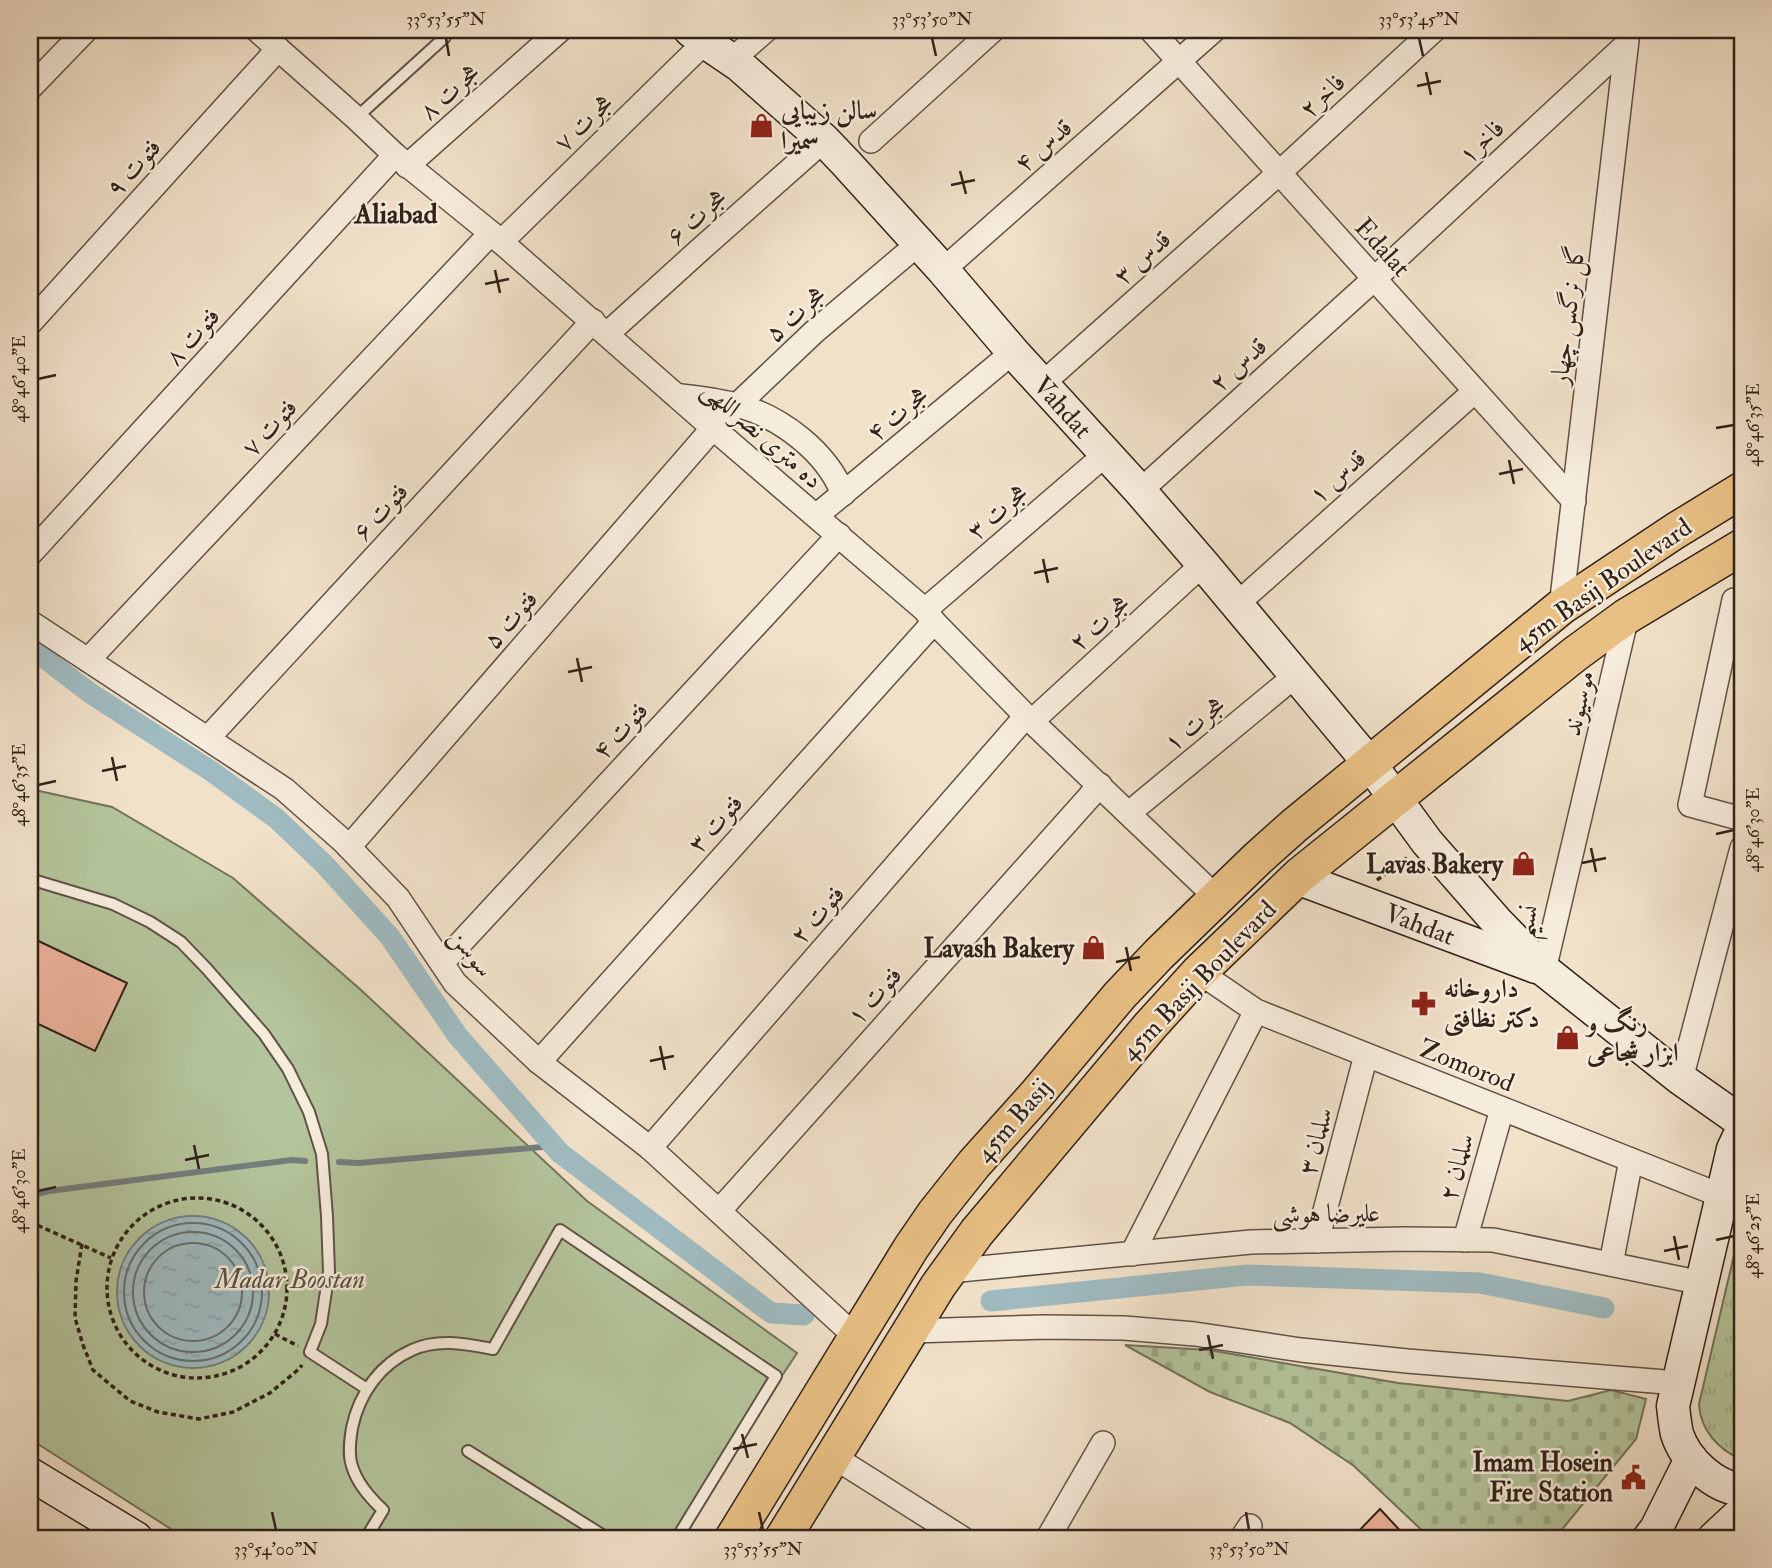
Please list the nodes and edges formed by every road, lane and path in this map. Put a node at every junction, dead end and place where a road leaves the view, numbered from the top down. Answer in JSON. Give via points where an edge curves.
{"nodes":[{"id":1,"x":86,"y":30,"type":"edge"},
{"id":2,"x":560,"y":30,"type":"edge"},
{"id":3,"x":766,"y":30,"type":"edge"},
{"id":4,"x":993,"y":30,"type":"edge"},
{"id":5,"x":1151,"y":30,"type":"edge"},
{"id":6,"x":1214,"y":30,"type":"edge"},
{"id":7,"x":1434,"y":30,"type":"edge"},
{"id":8,"x":702,"y":34,"type":"edge"},
{"id":9,"x":266,"y":36,"type":"edge"},
{"id":10,"x":445,"y":37,"type":"dead end"},
{"id":11,"x":1627,"y":38,"type":"edge"},
{"id":12,"x":737,"y":62,"type":"junction"},
{"id":13,"x":1180,"y":62,"type":"junction"},
{"id":14,"x":30,"y":88,"type":"edge"},
{"id":15,"x":356,"y":118,"type":"junction"},
{"id":16,"x":824,"y":140,"type":"junction"},
{"id":17,"x":871,"y":141,"type":"dead end"},
{"id":18,"x":401,"y":160,"type":"junction"},
{"id":19,"x":1279,"y":173,"type":"junction"},
{"id":20,"x":496,"y":237,"type":"junction"},
{"id":21,"x":918,"y":244,"type":"junction"},
{"id":22,"x":943,"y":270,"type":"junction"},
{"id":23,"x":1374,"y":279,"type":"junction"},
{"id":24,"x":30,"y":323,"type":"edge"},
{"id":25,"x":600,"y":328,"type":"junction"},
{"id":26,"x":1013,"y":352,"type":"junction"},
{"id":27,"x":1042,"y":384,"type":"junction"},
{"id":28,"x":1475,"y":391,"type":"junction"},
{"id":29,"x":676,"y":395,"type":"junction"},
{"id":30,"x":737,"y":405,"type":"junction"},
{"id":31,"x":713,"y":428,"type":"junction"},
{"id":32,"x":1106,"y":454,"type":"junction"},
{"id":33,"x":1742,"y":490,"type":"edge"},
{"id":34,"x":1140,"y":491,"type":"junction"},
{"id":35,"x":843,"y":494,"type":"junction"},
{"id":36,"x":1574,"y":502,"type":"junction"},
{"id":37,"x":816,"y":516,"type":"junction"},
{"id":38,"x":839,"y":536,"type":"junction"},
{"id":39,"x":1742,"y":547,"type":"edge"},
{"id":40,"x":30,"y":554,"type":"edge"},
{"id":41,"x":1203,"y":564,"type":"junction"},
{"id":42,"x":1734,"y":600,"type":"dead end"},
{"id":43,"x":1237,"y":604,"type":"junction"},
{"id":44,"x":1561,"y":607,"type":"junction"},
{"id":45,"x":929,"y":616,"type":"junction"},
{"id":46,"x":1627,"y":616,"type":"junction"},
{"id":47,"x":30,"y":622,"type":"edge"},
{"id":48,"x":88,"y":660,"type":"junction"},
{"id":49,"x":1295,"y":676,"type":"junction"},
{"id":50,"x":1029,"y":719,"type":"junction"},
{"id":51,"x":208,"y":738,"type":"junction"},
{"id":52,"x":1370,"y":764,"type":"junction"},
{"id":53,"x":1100,"y":785,"type":"junction"},
{"id":54,"x":1395,"y":798,"type":"junction"},
{"id":55,"x":1583,"y":803,"type":"joint"},
{"id":56,"x":1129,"y":813,"type":"junction"},
{"id":57,"x":1742,"y":819,"type":"edge"},
{"id":58,"x":1427,"y":842,"type":"junction"},
{"id":59,"x":349,"y":847,"type":"junction"},
{"id":60,"x":1742,"y":848,"type":"edge"},
{"id":61,"x":1297,"y":878,"type":"junction"},
{"id":62,"x":30,"y":879,"type":"edge"},
{"id":63,"x":1217,"y":898,"type":"junction"},
{"id":64,"x":1353,"y":899,"type":"junction"},
{"id":65,"x":442,"y":963,"type":"junction"},
{"id":66,"x":1544,"y":970,"type":"junction"},
{"id":67,"x":1199,"y":972,"type":"junction"},
{"id":68,"x":1120,"y":995,"type":"junction"},
{"id":69,"x":1256,"y":1011,"type":"junction"},
{"id":70,"x":1150,"y":1026,"type":"junction"},
{"id":71,"x":1366,"y":1055,"type":"junction"},
{"id":72,"x":539,"y":1062,"type":"junction"},
{"id":73,"x":1681,"y":1079,"type":"junction"},
{"id":74,"x":1502,"y":1109,"type":"junction"},
{"id":75,"x":1742,"y":1122,"type":"edge"},
{"id":76,"x":1742,"y":1130,"type":"edge"},
{"id":77,"x":650,"y":1148,"type":"junction"},
{"id":78,"x":1631,"y":1160,"type":"junction"},
{"id":79,"x":1722,"y":1196,"type":"junction"},
{"id":80,"x":719,"y":1211,"type":"junction"},
{"id":81,"x":30,"y":1222,"type":"edge"},
{"id":82,"x":1465,"y":1240,"type":"junction"},
{"id":83,"x":1317,"y":1241,"type":"junction"},
{"id":84,"x":82,"y":1244,"type":"junction"},
{"id":85,"x":1132,"y":1254,"type":"junction"},
{"id":86,"x":111,"y":1258,"type":"junction"},
{"id":87,"x":1611,"y":1264,"type":"junction"},
{"id":88,"x":949,"y":1271,"type":"junction"},
{"id":89,"x":1702,"y":1283,"type":"junction"},
{"id":90,"x":912,"y":1331,"type":"junction"},
{"id":91,"x":275,"y":1334,"type":"junction"},
{"id":92,"x":856,"y":1338,"type":"junction"},
{"id":93,"x":310,"y":1352,"type":"junction"},
{"id":94,"x":1678,"y":1383,"type":"junction"},
{"id":95,"x":367,"y":1389,"type":"junction"},
{"id":96,"x":1103,"y":1443,"type":"dead end"},
{"id":97,"x":468,"y":1451,"type":"dead end"},
{"id":98,"x":834,"y":1457,"type":"junction"},
{"id":99,"x":1691,"y":1459,"type":"junction"},
{"id":100,"x":30,"y":1474,"type":"edge"},
{"id":101,"x":1742,"y":1490,"type":"edge"},
{"id":102,"x":1742,"y":1512,"type":"edge"},
{"id":103,"x":136,"y":1538,"type":"edge"},
{"id":104,"x":366,"y":1538,"type":"edge"},
{"id":105,"x":607,"y":1538,"type":"edge"},
{"id":106,"x":677,"y":1538,"type":"edge"},
{"id":107,"x":733,"y":1538,"type":"edge"},
{"id":108,"x":783,"y":1538,"type":"edge"},
{"id":109,"x":962,"y":1538,"type":"edge"},
{"id":110,"x":1048,"y":1538,"type":"edge"},
{"id":111,"x":1649,"y":1538,"type":"edge"},
{"id":112,"x":1714,"y":1538,"type":"edge"}],
"edges":[{"from":1,"to":14,"type":"street"},
{"from":2,"to":18,"type":"street","name":"هجرت ۸"},
{"from":3,"to":12,"type":"street"},
{"from":4,"to":17,"type":"street"},
{"from":5,"to":13,"type":"street","name":"Edalat"},
{"from":6,"to":13,"type":"street","name":"قدس ۴"},
{"from":7,"to":19,"type":"street","name":"فاخر۲"},
{"from":8,"to":12,"type":"street","name":"Vahdat"},
{"from":8,"to":20,"type":"street","name":"هجرت ۷"},
{"from":9,"to":15,"type":"street","name":"ده متری نصراللهی"},
{"from":9,"to":24,"type":"street","name":"فتوت ۹"},
{"from":10,"to":15,"type":"lane"},
{"from":11,"to":23,"type":"street","name":"فاخر۱"},
{"from":11,"to":36,"type":"street","name":"گل نرگس چهار"},
{"from":12,"to":16,"type":"street","name":"Vahdat"},
{"from":13,"to":19,"type":"street","name":"Edalat"},
{"from":13,"to":22,"type":"street","name":"قدس ۴"},
{"from":15,"to":18,"type":"street","name":"ده متری نصراللهی"},
{"from":16,"to":21,"type":"street","name":"Vahdat"},
{"from":16,"to":25,"type":"street","name":"هجرت ۶","via":[[692,256]]},
{"from":18,"to":20,"type":"street","name":"ده متری نصراللهی"},
{"from":18,"to":40,"type":"street","name":"فتوت ۸"},
{"from":19,"to":23,"type":"street","name":"Edalat"},
{"from":19,"to":27,"type":"street","name":"قدس ۳"},
{"from":20,"to":25,"type":"street","name":"ده متری نصراللهی"},
{"from":20,"to":48,"type":"street","name":"فتوت ۷"},
{"from":21,"to":22,"type":"street","name":"Vahdat"},
{"from":21,"to":30,"type":"street","name":"هجرت ۵"},
{"from":22,"to":26,"type":"street","name":"Vahdat"},
{"from":23,"to":28,"type":"street","name":"Edalat"},
{"from":23,"to":34,"type":"street","name":"قدس ۲"},
{"from":25,"to":29,"type":"street","name":"ده متری نصراللهی"},
{"from":25,"to":51,"type":"street","name":"فتوت ۶"},
{"from":26,"to":27,"type":"street","name":"Vahdat"},
{"from":26,"to":35,"type":"street","name":"هجرت ۴"},
{"from":27,"to":32,"type":"street","name":"Vahdat"},
{"from":28,"to":36,"type":"street","name":"Edalat"},
{"from":28,"to":43,"type":"street","name":"قدس ۱"},
{"from":29,"to":30,"type":"street"},
{"from":29,"to":31,"type":"street","name":"ده متری نصراللهی"},
{"from":30,"to":31,"type":"street","name":"هجرت ۵"},
{"from":30,"to":35,"type":"street","via":[[790,429],[820,456]]},
{"from":31,"to":37,"type":"street","name":"ده متری نصراللهی"},
{"from":31,"to":59,"type":"street","name":"فتوت ۵"},
{"from":32,"to":34,"type":"street","name":"Vahdat"},
{"from":32,"to":45,"type":"street","name":"هجرت ۳"},
{"from":33,"to":44,"type":"main road","name":"45m Basij Boulevard"},
{"from":34,"to":41,"type":"street","name":"Vahdat"},
{"from":35,"to":37,"type":"street","name":"هجرت ۴"},
{"from":36,"to":44,"type":"street","name":"گل نرگس چهار"},
{"from":37,"to":38,"type":"street","name":"ده متری نصراللهی"},
{"from":38,"to":45,"type":"street","name":"ده متری نصراللهی"},
{"from":38,"to":65,"type":"street","name":"فتوت ۴"},
{"from":39,"to":46,"type":"main road","name":"45m Basij Boulevard"},
{"from":41,"to":43,"type":"street","name":"Vahdat"},
{"from":41,"to":50,"type":"street","name":"هجرت ۲"},
{"from":42,"to":57,"type":"street","via":[[1690,805]]},
{"from":43,"to":49,"type":"street","name":"Vahdat"},
{"from":44,"to":52,"type":"main road","name":"45m Basij Boulevard"},
{"from":45,"to":50,"type":"street","name":"ده متری نصراللهی"},
{"from":45,"to":72,"type":"street","name":"فتوت ۳"},
{"from":46,"to":54,"type":"main road","name":"45m Basij Boulevard"},
{"from":46,"to":55,"type":"street","name":"موسیوند"},
{"from":47,"to":48,"type":"street","name":"سوسن"},
{"from":48,"to":51,"type":"street","name":"سوسن"},
{"from":49,"to":52,"type":"street","name":"Vahdat"},
{"from":49,"to":56,"type":"street","name":"هجرت ۱"},
{"from":50,"to":53,"type":"street","name":"ده متری نصراللهی"},
{"from":50,"to":77,"type":"street","name":"فتوت ۲"},
{"from":51,"to":59,"type":"street","name":"سوسن","via":[[284,789]]},
{"from":52,"to":54,"type":"street","name":"Vahdat"},
{"from":52,"to":63,"type":"main road","name":"45m Basij"},
{"from":53,"to":56,"type":"street","name":"ده متری نصراللهی"},
{"from":53,"to":80,"type":"street","name":"فتوت ۱"},
{"from":54,"to":58,"type":"street","name":"Vahdat"},
{"from":54,"to":61,"type":"main road","name":"45m Basij Boulevard"},
{"from":55,"to":66,"type":"street","name":"نسیم"},
{"from":56,"to":63,"type":"street","name":"ده متری نصراللهی"},
{"from":58,"to":64,"type":"path"},
{"from":58,"to":66,"type":"street","name":"Vahdat"},
{"from":59,"to":65,"type":"street","name":"سوسن","via":[[398,898]]},
{"from":60,"to":73,"type":"street"},
{"from":61,"to":64,"type":"street","name":"Vahdat"},
{"from":61,"to":67,"type":"main road","name":"45m Basij Boulevard"},
{"from":62,"to":93,"type":"lane","via":[[113,904],[180,942],[264,1034],[289,1069],[309,1112],[321,1154],[326,1203],[328,1272],[321,1324]]},
{"from":63,"to":68,"type":"main road","name":"45m Basij"},
{"from":64,"to":66,"type":"street","name":"Vahdat"},
{"from":65,"to":72,"type":"street","name":"سوسن","via":[[456,983]]},
{"from":66,"to":73,"type":"street","name":"Vahdat"},
{"from":67,"to":69,"type":"street","name":"Zomorod"},
{"from":67,"to":70,"type":"main road","name":"45m Basij Boulevard"},
{"from":68,"to":70,"type":"main road"},
{"from":68,"to":92,"type":"main road","name":"45m Basij","via":[[943,1203]]},
{"from":69,"to":71,"type":"street","name":"Zomorod"},
{"from":69,"to":85,"type":"street"},
{"from":70,"to":88,"type":"main road","name":"45m Basij Boulevard","via":[[976,1232]]},
{"from":71,"to":74,"type":"street","name":"Zomorod"},
{"from":71,"to":83,"type":"street","name":"سلمان ۳"},
{"from":72,"to":77,"type":"street","name":"سوسن"},
{"from":73,"to":75,"type":"street","name":"Vahdat"},
{"from":74,"to":78,"type":"street","name":"Zomorod"},
{"from":74,"to":82,"type":"street","name":"سلمان ۲"},
{"from":76,"to":79,"type":"street"},
{"from":77,"to":80,"type":"street","name":"سوسن"},
{"from":78,"to":79,"type":"street","name":"Zomorod"},
{"from":78,"to":87,"type":"street"},
{"from":79,"to":89,"type":"street"},
{"from":80,"to":92,"type":"street","name":"سوسن"},
{"from":81,"to":84,"type":"path"},
{"from":82,"to":83,"type":"street","name":"علیرضا هوشی"},
{"from":82,"to":87,"type":"street","name":"علیرضا هوشی","via":[[1493,1240]]},
{"from":83,"to":85,"type":"street","name":"علیرضا هوشی","via":[[1251,1242]]},
{"from":84,"to":86,"type":"path"},
{"from":84,"to":93,"type":"path","via":[[75,1318],[83,1345],[93,1370],[130,1401],[158,1412],[199,1419],[233,1412],[270,1393],[299,1369]]},
{"from":85,"to":88,"type":"street","name":"علیرضا هوشی"},
{"from":86,"to":91,"type":"path","via":[[106,1288],[111,1319],[126,1344],[148,1364],[174,1376],[203,1378],[231,1372],[256,1357]]},
{"from":86,"to":91,"type":"path","via":[[126,1231],[149,1210],[178,1199],[209,1197],[238,1207],[263,1225],[279,1250],[287,1278],[285,1307]]},
{"from":87,"to":89,"type":"street","name":"علیرضا هوشی"},
{"from":88,"to":90,"type":"main road","name":"45m Basij Boulevard"},
{"from":89,"to":94,"type":"street"},
{"from":90,"to":94,"type":"street","via":[[1124,1328],[1394,1360]]},
{"from":90,"to":98,"type":"main road","name":"45m Basij Boulevard"},
{"from":91,"to":93,"type":"path"},
{"from":92,"to":107,"type":"main road","name":"45m Basij"},
{"from":93,"to":95,"type":"lane"},
{"from":94,"to":99,"type":"street","via":[[1673,1406],[1677,1434]]},
{"from":95,"to":104,"type":"lane","via":[[355,1414],[352,1465],[361,1485],[383,1510]]},
{"from":95,"to":106,"type":"lane","via":[[377,1375],[413,1349],[442,1342],[493,1349],[560,1230],[776,1376]]},
{"from":96,"to":110,"type":"street"},
{"from":97,"to":105,"type":"lane"},
{"from":98,"to":108,"type":"main road","name":"45m Basij Boulevard"},
{"from":98,"to":109,"type":"street"},
{"from":99,"to":101,"type":"street","via":[[1712,1478]]},
{"from":99,"to":111,"type":"street"},
{"from":100,"to":103,"type":"street"},
{"from":102,"to":112,"type":"street"}]}
